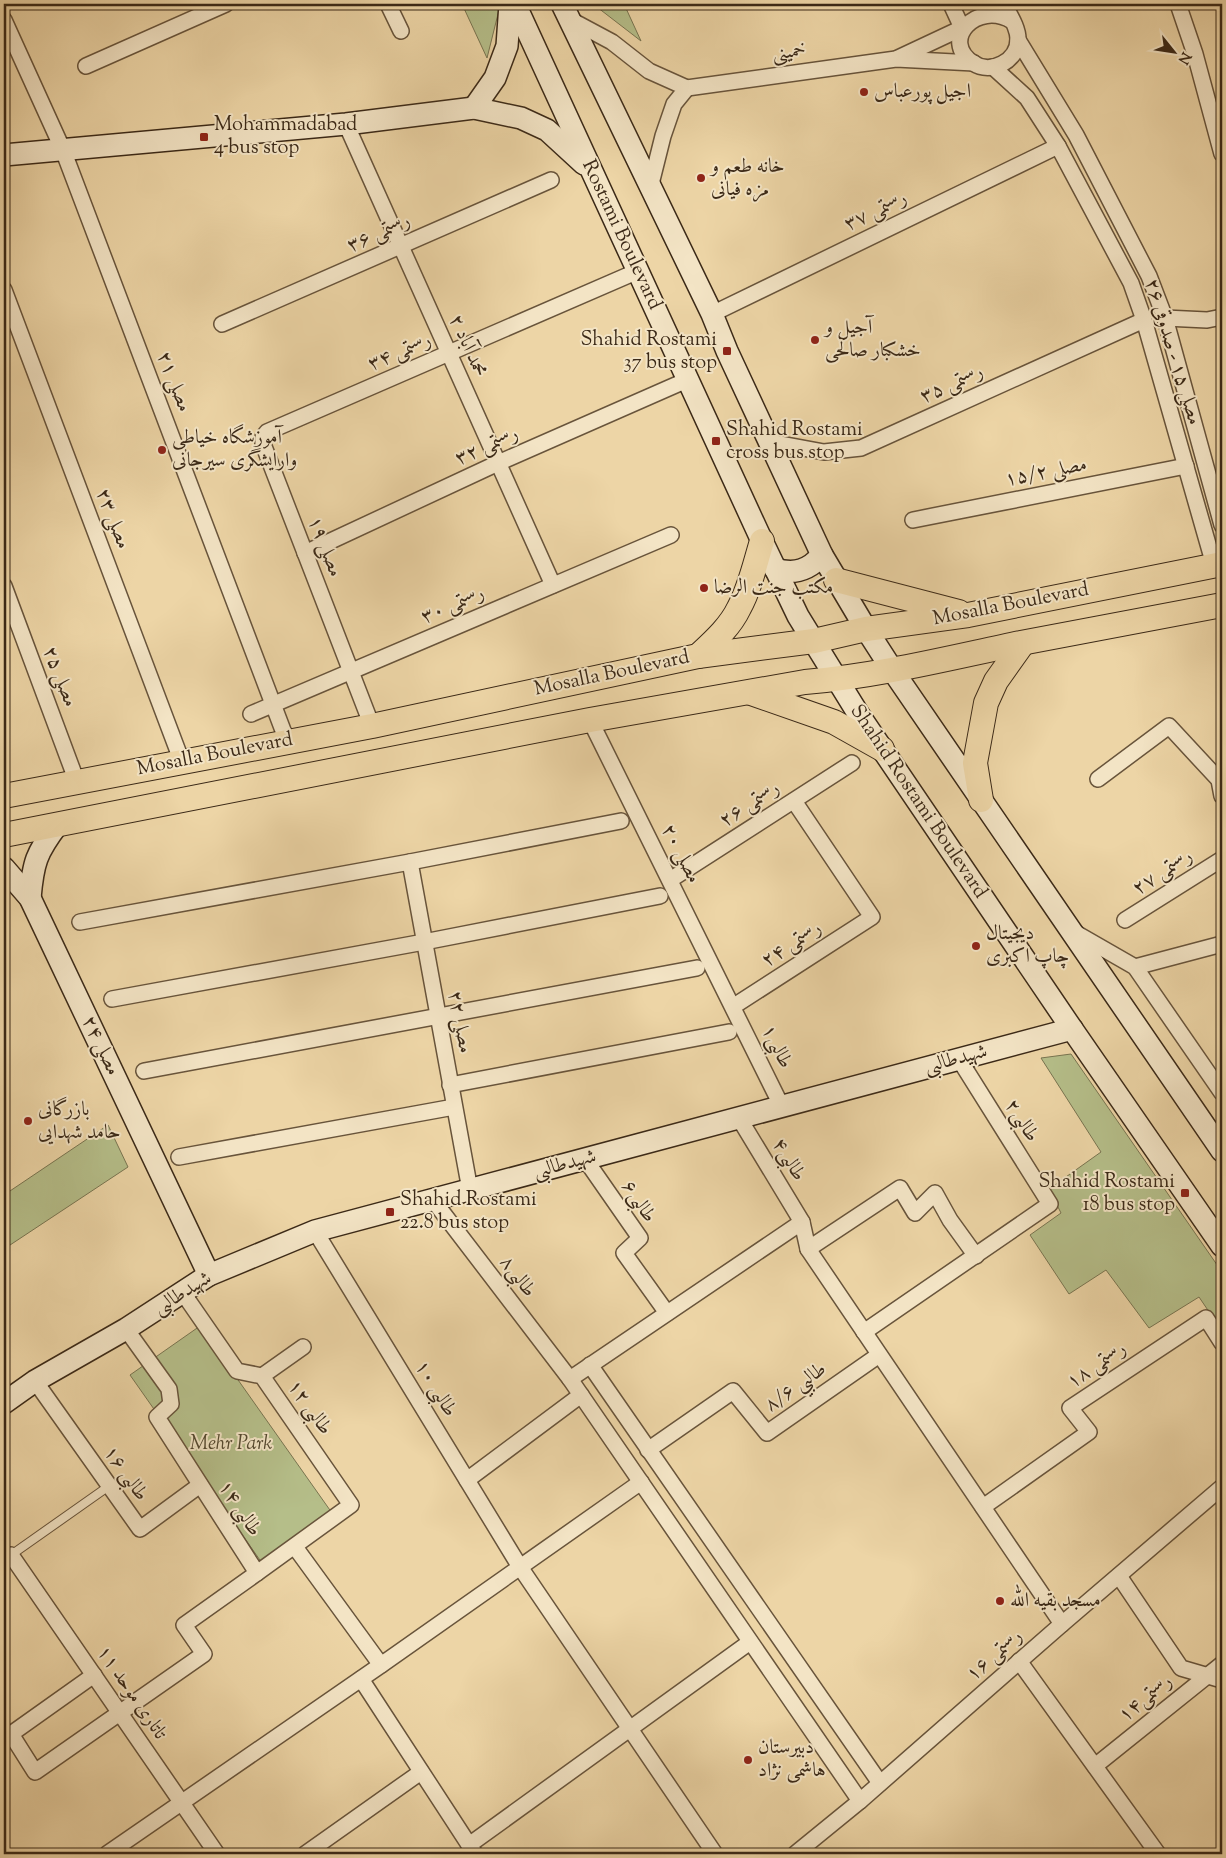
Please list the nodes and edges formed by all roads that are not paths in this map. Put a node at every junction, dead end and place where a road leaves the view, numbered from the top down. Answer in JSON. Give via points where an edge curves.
{"nodes":[{"id":1,"x":226,"y":4,"type":"edge"},
{"id":2,"x":388,"y":4,"type":"edge"},
{"id":3,"x":510,"y":4,"type":"edge"},
{"id":4,"x":515,"y":4,"type":"edge"},
{"id":5,"x":950,"y":4,"type":"edge"},
{"id":6,"x":1004,"y":4,"type":"edge"},
{"id":7,"x":1178,"y":4,"type":"edge"},
{"id":8,"x":566,"y":12,"type":"edge"},
{"id":9,"x":4,"y":20,"type":"edge"},
{"id":10,"x":1012,"y":21,"type":"junction"},
{"id":11,"x":962,"y":28,"type":"junction"},
{"id":12,"x":401,"y":31,"type":"dead end"},
{"id":13,"x":1018,"y":40,"type":"junction"},
{"id":14,"x":896,"y":58,"type":"junction"},
{"id":15,"x":974,"y":63,"type":"junction"},
{"id":16,"x":86,"y":66,"type":"dead end"},
{"id":17,"x":993,"y":67,"type":"junction"},
{"id":18,"x":687,"y":88,"type":"junction"},
{"id":19,"x":474,"y":108,"type":"junction"},
{"id":20,"x":346,"y":124,"type":"junction"},
{"id":21,"x":1058,"y":146,"type":"junction"},
{"id":22,"x":63,"y":150,"type":"junction"},
{"id":23,"x":1222,"y":154,"type":"edge"},
{"id":24,"x":4,"y":155,"type":"edge"},
{"id":25,"x":591,"y":170,"type":"junction"},
{"id":26,"x":551,"y":180,"type":"dead end"},
{"id":27,"x":650,"y":188,"type":"junction"},
{"id":28,"x":401,"y":246,"type":"junction"},
{"id":29,"x":638,"y":271,"type":"junction"},
{"id":30,"x":4,"y":290,"type":"edge"},
{"id":31,"x":712,"y":314,"type":"junction"},
{"id":32,"x":1222,"y":317,"type":"edge"},
{"id":33,"x":1164,"y":318,"type":"junction"},
{"id":34,"x":1144,"y":320,"type":"junction"},
{"id":35,"x":222,"y":324,"type":"dead end"},
{"id":36,"x":449,"y":354,"type":"junction"},
{"id":37,"x":687,"y":380,"type":"junction"},
{"id":38,"x":263,"y":437,"type":"joint"},
{"id":39,"x":770,"y":442,"type":"junction"},
{"id":40,"x":498,"y":463,"type":"junction"},
{"id":41,"x":1186,"y":466,"type":"junction"},
{"id":42,"x":913,"y":520,"type":"dead end"},
{"id":43,"x":1222,"y":525,"type":"edge"},
{"id":44,"x":671,"y":535,"type":"dead end"},
{"id":45,"x":762,"y":541,"type":"junction"},
{"id":46,"x":305,"y":553,"type":"junction"},
{"id":47,"x":822,"y":555,"type":"junction"},
{"id":48,"x":1218,"y":564,"type":"edge"},
{"id":49,"x":775,"y":569,"type":"junction"},
{"id":50,"x":836,"y":580,"type":"junction"},
{"id":51,"x":553,"y":585,"type":"junction"},
{"id":52,"x":4,"y":586,"type":"edge"},
{"id":53,"x":1222,"y":605,"type":"edge"},
{"id":54,"x":968,"y":615,"type":"junction"},
{"id":55,"x":866,"y":629,"type":"junction"},
{"id":56,"x":814,"y":640,"type":"junction"},
{"id":57,"x":1023,"y":643,"type":"junction"},
{"id":58,"x":698,"y":656,"type":"junction"},
{"id":59,"x":352,"y":670,"type":"junction"},
{"id":60,"x":893,"y":671,"type":"junction"},
{"id":61,"x":836,"y":679,"type":"junction"},
{"id":62,"x":746,"y":692,"type":"junction"},
{"id":63,"x":274,"y":704,"type":"junction"},
{"id":64,"x":251,"y":714,"type":"dead end"},
{"id":65,"x":590,"y":720,"type":"junction"},
{"id":66,"x":372,"y":726,"type":"junction"},
{"id":67,"x":287,"y":741,"type":"junction"},
{"id":68,"x":882,"y":749,"type":"junction"},
{"id":69,"x":182,"y":762,"type":"junction"},
{"id":70,"x":852,"y":764,"type":"dead end"},
{"id":71,"x":1098,"y":779,"type":"dead end"},
{"id":72,"x":1220,"y":780,"type":"edge"},
{"id":73,"x":77,"y":782,"type":"junction"},
{"id":74,"x":4,"y":796,"type":"edge"},
{"id":75,"x":1222,"y":796,"type":"edge"},
{"id":76,"x":981,"y":800,"type":"junction"},
{"id":77,"x":794,"y":801,"type":"junction"},
{"id":78,"x":622,"y":820,"type":"dead end"},
{"id":79,"x":58,"y":824,"type":"junction"},
{"id":80,"x":4,"y":835,"type":"edge"},
{"id":81,"x":1222,"y":859,"type":"edge"},
{"id":82,"x":410,"y":862,"type":"junction"},
{"id":83,"x":4,"y":868,"type":"edge"},
{"id":84,"x":670,"y":880,"type":"junction"},
{"id":85,"x":660,"y":896,"type":"dead end"},
{"id":86,"x":30,"y":898,"type":"junction"},
{"id":87,"x":1125,"y":920,"type":"dead end"},
{"id":88,"x":80,"y":922,"type":"dead end"},
{"id":89,"x":1068,"y":929,"type":"junction"},
{"id":90,"x":424,"y":942,"type":"junction"},
{"id":91,"x":1222,"y":944,"type":"edge"},
{"id":92,"x":1135,"y":967,"type":"junction"},
{"id":93,"x":696,"y":968,"type":"dead end"},
{"id":94,"x":112,"y":999,"type":"dead end"},
{"id":95,"x":734,"y":1006,"type":"junction"},
{"id":96,"x":438,"y":1018,"type":"junction"},
{"id":97,"x":1072,"y":1029,"type":"junction"},
{"id":98,"x":729,"y":1032,"type":"dead end"},
{"id":99,"x":959,"y":1060,"type":"junction"},
{"id":100,"x":144,"y":1071,"type":"dead end"},
{"id":101,"x":1215,"y":1072,"type":"edge"},
{"id":102,"x":450,"y":1085,"type":"junction"},
{"id":103,"x":1222,"y":1093,"type":"edge"},
{"id":104,"x":782,"y":1106,"type":"junction"},
{"id":105,"x":454,"y":1107,"type":"junction"},
{"id":106,"x":739,"y":1118,"type":"junction"},
{"id":107,"x":1222,"y":1151,"type":"edge"},
{"id":108,"x":179,"y":1157,"type":"dead end"},
{"id":109,"x":585,"y":1160,"type":"junction"},
{"id":110,"x":470,"y":1190,"type":"junction"},
{"id":111,"x":434,"y":1200,"type":"junction"},
{"id":112,"x":802,"y":1222,"type":"junction"},
{"id":113,"x":315,"y":1232,"type":"junction"},
{"id":114,"x":1222,"y":1246,"type":"edge"},
{"id":115,"x":808,"y":1249,"type":"junction"},
{"id":116,"x":976,"y":1256,"type":"junction"},
{"id":117,"x":209,"y":1275,"type":"junction"},
{"id":118,"x":182,"y":1293,"type":"junction"},
{"id":119,"x":667,"y":1313,"type":"junction"},
{"id":120,"x":126,"y":1329,"type":"junction"},
{"id":121,"x":864,"y":1332,"type":"junction"},
{"id":122,"x":1222,"y":1343,"type":"edge"},
{"id":123,"x":303,"y":1347,"type":"dead end"},
{"id":124,"x":879,"y":1355,"type":"junction"},
{"id":125,"x":590,"y":1365,"type":"junction"},
{"id":126,"x":262,"y":1376,"type":"junction"},
{"id":127,"x":570,"y":1379,"type":"junction"},
{"id":128,"x":35,"y":1381,"type":"junction"},
{"id":129,"x":581,"y":1395,"type":"junction"},
{"id":130,"x":4,"y":1403,"type":"edge"},
{"id":131,"x":648,"y":1450,"type":"junction"},
{"id":132,"x":467,"y":1480,"type":"junction"},
{"id":133,"x":640,"y":1482,"type":"junction"},
{"id":134,"x":200,"y":1485,"type":"junction"},
{"id":135,"x":109,"y":1486,"type":"junction"},
{"id":136,"x":1222,"y":1487,"type":"edge"},
{"id":137,"x":983,"y":1507,"type":"junction"},
{"id":138,"x":295,"y":1547,"type":"junction"},
{"id":139,"x":7,"y":1557,"type":"edge"},
{"id":140,"x":520,"y":1567,"type":"junction"},
{"id":141,"x":257,"y":1573,"type":"junction"},
{"id":142,"x":1119,"y":1576,"type":"junction"},
{"id":143,"x":1062,"y":1624,"type":"junction"},
{"id":144,"x":750,"y":1642,"type":"junction"},
{"id":145,"x":1020,"y":1661,"type":"junction"},
{"id":146,"x":1222,"y":1664,"type":"edge"},
{"id":147,"x":381,"y":1665,"type":"junction"},
{"id":148,"x":94,"y":1675,"type":"junction"},
{"id":149,"x":1206,"y":1675,"type":"junction"},
{"id":150,"x":361,"y":1679,"type":"junction"},
{"id":151,"x":1222,"y":1680,"type":"edge"},
{"id":152,"x":120,"y":1712,"type":"junction"},
{"id":153,"x":631,"y":1729,"type":"junction"},
{"id":154,"x":7,"y":1737,"type":"edge"},
{"id":155,"x":1095,"y":1766,"type":"junction"},
{"id":156,"x":421,"y":1772,"type":"junction"},
{"id":157,"x":880,"y":1783,"type":"junction"},
{"id":158,"x":860,"y":1801,"type":"junction"},
{"id":159,"x":182,"y":1802,"type":"junction"},
{"id":160,"x":472,"y":1849,"type":"edge"},
{"id":161,"x":107,"y":1854,"type":"edge"},
{"id":162,"x":217,"y":1854,"type":"edge"},
{"id":163,"x":305,"y":1854,"type":"edge"},
{"id":164,"x":715,"y":1854,"type":"edge"},
{"id":165,"x":795,"y":1854,"type":"edge"},
{"id":166,"x":1158,"y":1854,"type":"edge"}],
"edges":[{"from":1,"to":16,"type":"street"},
{"from":2,"to":12,"type":"street"},
{"from":3,"to":19,"type":"main road","via":[[507,46],[495,78]]},
{"from":4,"to":25,"type":"main road","name":"Rostami Boulevard"},
{"from":5,"to":11,"type":"street"},
{"from":6,"to":10,"type":"street"},
{"from":7,"to":23,"type":"street"},
{"from":8,"to":18,"type":"street","via":[[649,71]]},
{"from":8,"to":27,"type":"main road"},
{"from":9,"to":22,"type":"street","name":"مصلی ۲۱"},
{"from":10,"to":11,"type":"street","via":[[995,10],[985,10],[975,13]]},
{"from":10,"to":13,"type":"street"},
{"from":11,"to":14,"type":"street"},
{"from":11,"to":15,"type":"street","via":[[961,48]]},
{"from":13,"to":17,"type":"street","via":[[1011,58]]},
{"from":13,"to":33,"type":"street","name":"مصلی ۱۵ - صدوقی ۲۶","via":[[1076,135],[1149,276]]},
{"from":14,"to":15,"type":"street"},
{"from":14,"to":18,"type":"street","name":"خمینی"},
{"from":15,"to":17,"type":"street"},
{"from":17,"to":21,"type":"street","name":"مصلی ۱۵ - صدوقی ۲۶","via":[[1027,98]]},
{"from":18,"to":27,"type":"street","via":[[674,104]]},
{"from":19,"to":20,"type":"main road"},
{"from":19,"to":25,"type":"main road","via":[[521,118],[547,130]]},
{"from":20,"to":22,"type":"main road"},
{"from":20,"to":28,"type":"street","name":"محمد آباد ۲"},
{"from":21,"to":31,"type":"street","name":"رستمی ۳۷"},
{"from":21,"to":34,"type":"street","name":"مصلی ۱۵ - صدوقی ۲۶","via":[[1131,283]]},
{"from":22,"to":24,"type":"main road"},
{"from":22,"to":63,"type":"street","name":"مصلی ۲۱"},
{"from":25,"to":29,"type":"main road","name":"Rostami Boulevard"},
{"from":26,"to":28,"type":"street","name":"رستمی ۳۶"},
{"from":27,"to":31,"type":"main road"},
{"from":28,"to":35,"type":"street","name":"رستمی ۳۶"},
{"from":28,"to":36,"type":"street","name":"محمد آباد ۲"},
{"from":29,"to":36,"type":"street","name":"رستمی ۳۴"},
{"from":29,"to":37,"type":"main road","name":"Rostami Boulevard"},
{"from":30,"to":69,"type":"street","name":"مصلی ۲۳"},
{"from":31,"to":39,"type":"main road"},
{"from":32,"to":33,"type":"street","via":[[1207,320]]},
{"from":33,"to":43,"type":"street","name":"مصلی ۱۵ - صدوقی ۲۶"},
{"from":34,"to":39,"type":"street","name":"رستمی ۳۵","via":[[861,448],[824,452]]},
{"from":34,"to":41,"type":"street","name":"مصلی ۱۵ - صدوقی ۲۶"},
{"from":36,"to":38,"type":"street","name":"رستمی ۳۴","via":[[267,432]]},
{"from":36,"to":40,"type":"street","name":"محمد آباد ۲"},
{"from":37,"to":40,"type":"street","name":"رستمی ۳۲"},
{"from":37,"to":45,"type":"main road","name":"Rostami Boulevard"},
{"from":38,"to":46,"type":"street","name":"مصلی ۱۹"},
{"from":39,"to":47,"type":"main road"},
{"from":40,"to":46,"type":"street","name":"رستمی ۳۲"},
{"from":40,"to":51,"type":"street","name":"محمد آباد ۲"},
{"from":41,"to":42,"type":"street","name":"مصلی ۱۵/۲"},
{"from":41,"to":48,"type":"street","name":"مصلی ۱۵ - صدوقی ۲۶"},
{"from":44,"to":51,"type":"street","name":"رستمی ۳۰"},
{"from":45,"to":49,"type":"main road","name":"Rostami Boulevard"},
{"from":45,"to":58,"type":"main road","via":[[739,610]]},
{"from":46,"to":59,"type":"street","name":"مصلی ۱۹"},
{"from":47,"to":49,"type":"main road","via":[[806,569],[791,572]]},
{"from":47,"to":50,"type":"main road"},
{"from":48,"to":54,"type":"main road","name":"Mosalla Boulevard"},
{"from":49,"to":56,"type":"main road","name":"Rostami Boulevard"},
{"from":50,"to":54,"type":"main road"},
{"from":50,"to":55,"type":"main road"},
{"from":51,"to":59,"type":"street","name":"رستمی ۳۰"},
{"from":52,"to":73,"type":"street","name":"مصلی ۲۵"},
{"from":53,"to":57,"type":"main road","name":"Mosalla Boulevard"},
{"from":54,"to":55,"type":"main road","name":"Mosalla Boulevard"},
{"from":55,"to":56,"type":"main road","name":"Mosalla Boulevard"},
{"from":55,"to":60,"type":"main road"},
{"from":56,"to":58,"type":"main road","name":"Mosalla Boulevard"},
{"from":56,"to":61,"type":"main road","name":"Rostami Boulevard"},
{"from":57,"to":60,"type":"main road","name":"Mosalla Boulevard"},
{"from":57,"to":76,"type":"main road","via":[[996,681],[986,703],[975,763]]},
{"from":58,"to":66,"type":"main road","name":"Mosalla Boulevard"},
{"from":59,"to":63,"type":"street","name":"رستمی ۳۰"},
{"from":59,"to":66,"type":"street","name":"مصلی ۱۹"},
{"from":60,"to":61,"type":"main road","name":"Mosalla Boulevard"},
{"from":60,"to":76,"type":"main road"},
{"from":61,"to":62,"type":"main road","name":"Mosalla Boulevard"},
{"from":61,"to":68,"type":"main road","name":"Shahid Rostami Boulevard"},
{"from":62,"to":65,"type":"main road","name":"Mosalla Boulevard"},
{"from":62,"to":68,"type":"main road","via":[[834,722]]},
{"from":63,"to":64,"type":"street","name":"رستمی ۳۰"},
{"from":63,"to":67,"type":"street","name":"مصلی ۲۱"},
{"from":65,"to":79,"type":"main road","name":"Mosalla Boulevard"},
{"from":65,"to":84,"type":"street","name":"مصلی ۲۰"},
{"from":66,"to":67,"type":"main road","name":"Mosalla Boulevard"},
{"from":67,"to":69,"type":"main road","name":"Mosalla Boulevard"},
{"from":68,"to":97,"type":"main road","name":"Shahid Rostami Boulevard"},
{"from":69,"to":73,"type":"main road","name":"Mosalla Boulevard"},
{"from":70,"to":77,"type":"street","name":"رستمی ۲۶"},
{"from":71,"to":72,"type":"street","via":[[1169,726]]},
{"from":72,"to":75,"type":"street"},
{"from":73,"to":74,"type":"main road","name":"Mosalla Boulevard"},
{"from":76,"to":89,"type":"main road"},
{"from":77,"to":84,"type":"street","name":"رستمی ۲۶"},
{"from":77,"to":95,"type":"street","name":"رستمی ۲۴","via":[[872,918]]},
{"from":78,"to":82,"type":"street"},
{"from":79,"to":80,"type":"main road","name":"Mosalla Boulevard"},
{"from":79,"to":86,"type":"main road","via":[[42,845],[32,870]]},
{"from":81,"to":87,"type":"street","name":"رستمی ۲۷"},
{"from":82,"to":88,"type":"street"},
{"from":82,"to":90,"type":"street","name":"مصلی ۲۲"},
{"from":83,"to":86,"type":"main road"},
{"from":84,"to":95,"type":"street","name":"مصلی ۲۰"},
{"from":85,"to":90,"type":"street"},
{"from":86,"to":117,"type":"main road","name":"مصلی ۲۴"},
{"from":89,"to":92,"type":"street"},
{"from":89,"to":107,"type":"main road"},
{"from":90,"to":94,"type":"street"},
{"from":90,"to":96,"type":"street","name":"مصلی ۲۲"},
{"from":91,"to":92,"type":"street"},
{"from":92,"to":101,"type":"street"},
{"from":93,"to":96,"type":"street"},
{"from":95,"to":104,"type":"street","name":"طالبی۱"},
{"from":96,"to":100,"type":"street"},
{"from":96,"to":102,"type":"street","name":"مصلی ۲۲"},
{"from":97,"to":99,"type":"main road","name":"شهیدطالبی"},
{"from":97,"to":114,"type":"main road","name":"Shahid Rostami Boulevard"},
{"from":98,"to":102,"type":"street"},
{"from":99,"to":104,"type":"main road","name":"شهیدطالبی"},
{"from":99,"to":116,"type":"street","name":"طالبی۲","via":[[1050,1204]]},
{"from":101,"to":103,"type":"street"},
{"from":102,"to":105,"type":"street","name":"مصلی ۲۲"},
{"from":104,"to":106,"type":"main road","name":"شهیدطالبی"},
{"from":105,"to":108,"type":"street"},
{"from":105,"to":110,"type":"street","name":"مصلی ۲۲"},
{"from":106,"to":109,"type":"main road","name":"شهیدطالبی"},
{"from":106,"to":112,"type":"street","name":"طالبی۴"},
{"from":109,"to":110,"type":"main road","name":"شهیدطالبی"},
{"from":109,"to":119,"type":"street","name":"طالبی۶","via":[[640,1238],[624,1253]]},
{"from":110,"to":111,"type":"main road","name":"شهیدطالبی"},
{"from":111,"to":113,"type":"main road","name":"شهیدطالبی"},
{"from":111,"to":127,"type":"street","name":"طالبی۸"},
{"from":112,"to":115,"type":"street","name":"طالبی۴"},
{"from":112,"to":119,"type":"street"},
{"from":113,"to":117,"type":"main road","name":"شهیدطالبی"},
{"from":113,"to":132,"type":"street","name":"طالبی ۱۰"},
{"from":115,"to":116,"type":"street","via":[[900,1188],[915,1213],[935,1194]]},
{"from":115,"to":121,"type":"street"},
{"from":116,"to":121,"type":"street"},
{"from":117,"to":118,"type":"main road","name":"شهیدطالبی"},
{"from":118,"to":120,"type":"main road","name":"شهیدطالبی"},
{"from":118,"to":126,"type":"street","name":"طالبی ۱۲","via":[[237,1371]]},
{"from":119,"to":125,"type":"street"},
{"from":120,"to":128,"type":"main road","name":"شهیدطالبی"},
{"from":120,"to":134,"type":"street","name":"طالبی ۱۴","via":[[169,1389],[171,1404],[157,1417]]},
{"from":121,"to":124,"type":"street"},
{"from":122,"to":137,"type":"street","name":"رستمی ۱۸","via":[[1206,1318],[1070,1408],[1089,1432]]},
{"from":123,"to":126,"type":"street"},
{"from":124,"to":131,"type":"street","name":"طالبي ۸/۶","via":[[767,1433],[733,1391]]},
{"from":124,"to":137,"type":"street"},
{"from":125,"to":127,"type":"street"},
{"from":125,"to":131,"type":"street"},
{"from":126,"to":138,"type":"street","name":"طالبی ۱۲","via":[[351,1505]]},
{"from":127,"to":129,"type":"street","name":"طالبی۸"},
{"from":128,"to":130,"type":"main road","name":"شهیدطالبی"},
{"from":128,"to":135,"type":"street","name":"طالبی ۱۶"},
{"from":129,"to":132,"type":"street"},
{"from":129,"to":133,"type":"street","name":"طالبی۸"},
{"from":131,"to":157,"type":"street"},
{"from":132,"to":140,"type":"street","name":"طالبی ۱۰"},
{"from":133,"to":140,"type":"street"},
{"from":133,"to":144,"type":"street","name":"طالبی۸"},
{"from":134,"to":135,"type":"street","name":"طالبی ۱۶","via":[[140,1529]]},
{"from":134,"to":141,"type":"street","name":"طالبی ۱۴"},
{"from":135,"to":139,"type":"lane"},
{"from":136,"to":142,"type":"street","name":"رستمی ۱۶"},
{"from":137,"to":143,"type":"street"},
{"from":138,"to":141,"type":"street"},
{"from":138,"to":147,"type":"street"},
{"from":139,"to":148,"type":"street","name":"تاتاری موحد ۱۱"},
{"from":140,"to":147,"type":"street"},
{"from":140,"to":153,"type":"street","name":"طالبی ۱۰"},
{"from":141,"to":152,"type":"street","via":[[184,1625],[204,1654]]},
{"from":142,"to":143,"type":"street","name":"رستمی ۱۶"},
{"from":142,"to":149,"type":"street","via":[[1181,1668]]},
{"from":143,"to":145,"type":"street","name":"رستمی ۱۶"},
{"from":144,"to":153,"type":"street"},
{"from":144,"to":158,"type":"street","name":"طالبی۸"},
{"from":145,"to":155,"type":"street"},
{"from":145,"to":157,"type":"street","name":"رستمی ۱۶"},
{"from":146,"to":149,"type":"street","name":"رستمی۱۴"},
{"from":147,"to":150,"type":"street"},
{"from":148,"to":152,"type":"street","name":"تاتاری موحد ۱۱"},
{"from":148,"to":154,"type":"street"},
{"from":149,"to":151,"type":"street"},
{"from":149,"to":155,"type":"street","name":"رستمی۱۴"},
{"from":150,"to":156,"type":"street"},
{"from":150,"to":159,"type":"street"},
{"from":152,"to":154,"type":"street","via":[[36,1772]]},
{"from":152,"to":159,"type":"street","name":"تاتاری موحد ۱۱"},
{"from":153,"to":160,"type":"street"},
{"from":153,"to":164,"type":"street","name":"طالبی ۱۰"},
{"from":155,"to":166,"type":"street"},
{"from":156,"to":160,"type":"street"},
{"from":156,"to":163,"type":"street"},
{"from":157,"to":158,"type":"street","name":"رستمی ۱۶"},
{"from":158,"to":165,"type":"street","name":"رستمی ۱۶"},
{"from":159,"to":161,"type":"street"},
{"from":159,"to":162,"type":"street","name":"تاتاری موحد ۱۱"}]}
